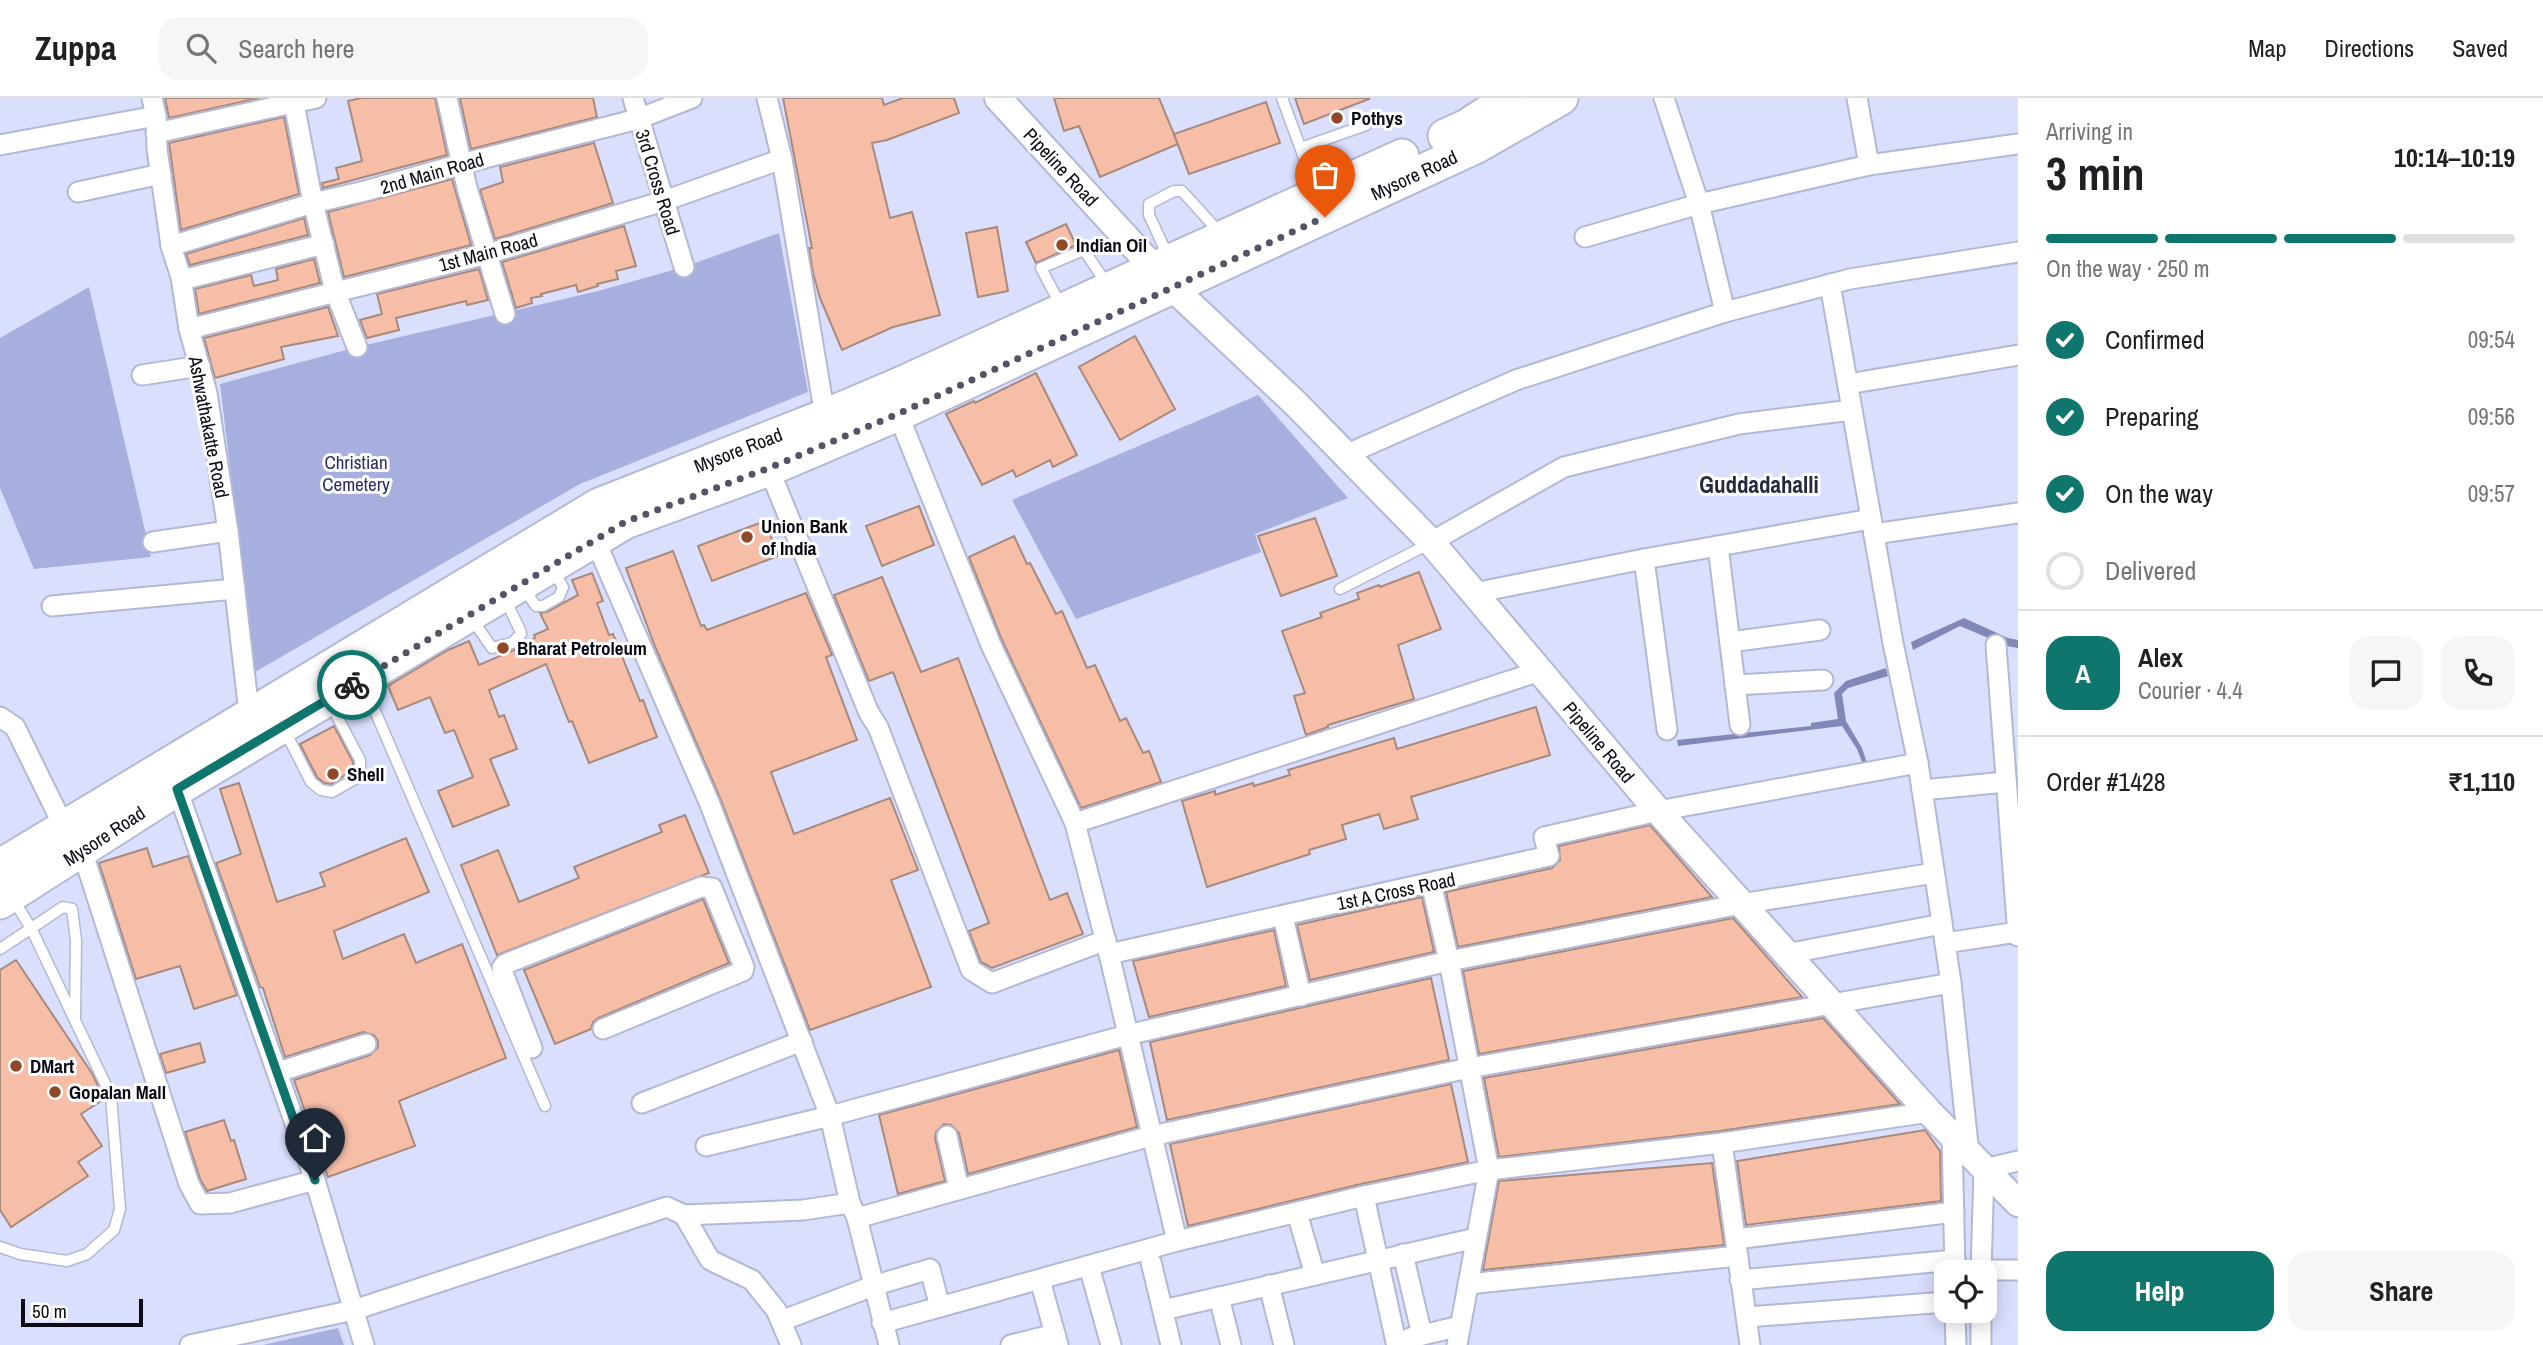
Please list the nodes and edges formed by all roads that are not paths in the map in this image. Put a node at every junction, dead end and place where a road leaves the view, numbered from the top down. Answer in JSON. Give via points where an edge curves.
{"nodes":[{"id":1,"x":316,"y":98,"type":"edge"},
{"id":2,"x":447,"y":98,"type":"edge"},
{"id":3,"x":633,"y":98,"type":"edge"},
{"id":4,"x":692,"y":98,"type":"edge"},
{"id":5,"x":767,"y":98,"type":"edge"},
{"id":6,"x":998,"y":98,"type":"edge"},
{"id":7,"x":1282,"y":98,"type":"edge"},
{"id":8,"x":1510,"y":98,"type":"edge"},
{"id":9,"x":1561,"y":98,"type":"edge"},
{"id":10,"x":1664,"y":98,"type":"edge"},
{"id":11,"x":1857,"y":98,"type":"edge"},
{"id":12,"x":294,"y":101,"type":"edge"},
{"id":13,"x":1472,"y":110,"type":"edge"},
{"id":14,"x":155,"y":116,"type":"edge"},
{"id":15,"x":638,"y":119,"type":"junction"},
{"id":16,"x":1366,"y":125,"type":"dead end"},
{"id":17,"x":2018,"y":144,"type":"edge"},
{"id":18,"x":0,"y":145,"type":"edge"},
{"id":19,"x":1301,"y":148,"type":"junction"},
{"id":20,"x":782,"y":159,"type":"junction"},
{"id":21,"x":461,"y":164,"type":"junction"},
{"id":22,"x":1869,"y":165,"type":"junction"},
{"id":23,"x":161,"y":174,"type":"junction"},
{"id":24,"x":78,"y":192,"type":"dead end"},
{"id":25,"x":1318,"y":194,"type":"junction"},
{"id":26,"x":664,"y":201,"type":"junction"},
{"id":27,"x":313,"y":203,"type":"junction"},
{"id":28,"x":1699,"y":204,"type":"junction"},
{"id":29,"x":1223,"y":236,"type":"junction"},
{"id":30,"x":1586,"y":237,"type":"dead end"},
{"id":31,"x":324,"y":244,"type":"junction"},
{"id":32,"x":171,"y":246,"type":"junction"},
{"id":33,"x":2018,"y":252,"type":"edge"},
{"id":34,"x":486,"y":254,"type":"junction"},
{"id":35,"x":684,"y":267,"type":"dead end"},
{"id":36,"x":1166,"y":272,"type":"junction"},
{"id":37,"x":182,"y":280,"type":"junction"},
{"id":38,"x":1830,"y":284,"type":"junction"},
{"id":39,"x":1109,"y":288,"type":"junction"},
{"id":40,"x":335,"y":291,"type":"junction"},
{"id":41,"x":1063,"y":309,"type":"junction"},
{"id":42,"x":1725,"y":312,"type":"junction"},
{"id":43,"x":505,"y":314,"type":"dead end"},
{"id":44,"x":190,"y":329,"type":"junction"},
{"id":45,"x":357,"y":347,"type":"dead end"},
{"id":46,"x":2018,"y":355,"type":"edge"},
{"id":47,"x":200,"y":366,"type":"junction"},
{"id":48,"x":142,"y":375,"type":"dead end"},
{"id":49,"x":1848,"y":384,"type":"junction"},
{"id":50,"x":1852,"y":410,"type":"junction"},
{"id":51,"x":898,"y":414,"type":"junction"},
{"id":52,"x":825,"y":416,"type":"junction"},
{"id":53,"x":1345,"y":455,"type":"junction"},
{"id":54,"x":769,"y":468,"type":"junction"},
{"id":55,"x":2018,"y":513,"type":"edge"},
{"id":56,"x":1872,"y":527,"type":"junction"},
{"id":57,"x":228,"y":531,"type":"junction"},
{"id":58,"x":595,"y":540,"type":"junction"},
{"id":59,"x":153,"y":542,"type":"dead end"},
{"id":60,"x":1431,"y":542,"type":"junction"},
{"id":61,"x":1718,"y":546,"type":"junction"},
{"id":62,"x":1644,"y":559,"type":"junction"},
{"id":63,"x":235,"y":589,"type":"junction"},
{"id":64,"x":512,"y":589,"type":"junction"},
{"id":65,"x":1340,"y":589,"type":"dead end"},
{"id":66,"x":1474,"y":593,"type":"junction"},
{"id":67,"x":52,"y":606,"type":"dead end"},
{"id":68,"x":470,"y":615,"type":"junction"},
{"id":69,"x":1820,"y":630,"type":"dead end"},
{"id":70,"x":1730,"y":642,"type":"junction"},
{"id":71,"x":1996,"y":645,"type":"dead end"},
{"id":72,"x":1540,"y":671,"type":"junction"},
{"id":73,"x":361,"y":680,"type":"junction"},
{"id":74,"x":1823,"y":680,"type":"dead end"},
{"id":75,"x":1735,"y":685,"type":"junction"},
{"id":76,"x":328,"y":699,"type":"junction"},
{"id":77,"x":0,"y":717,"type":"edge"},
{"id":78,"x":264,"y":723,"type":"junction"},
{"id":79,"x":1740,"y":726,"type":"dead end"},
{"id":80,"x":1667,"y":730,"type":"dead end"},
{"id":81,"x":2010,"y":755,"type":"edge"},
{"id":82,"x":1918,"y":763,"type":"junction"},
{"id":83,"x":2006,"y":782,"type":"junction"},
{"id":84,"x":177,"y":789,"type":"junction"},
{"id":85,"x":1922,"y":790,"type":"junction"},
{"id":86,"x":1658,"y":811,"type":"junction"},
{"id":87,"x":1076,"y":823,"type":"junction"},
{"id":88,"x":71,"y":840,"type":"junction"},
{"id":89,"x":1934,"y":873,"type":"junction"},
{"id":90,"x":1431,"y":883,"type":"junction"},
{"id":91,"x":4,"y":888,"type":"edge"},
{"id":92,"x":747,"y":898,"type":"junction"},
{"id":93,"x":1741,"y":904,"type":"junction"},
{"id":94,"x":721,"y":908,"type":"junction"},
{"id":95,"x":1283,"y":916,"type":"junction"},
{"id":96,"x":31,"y":928,"type":"junction"},
{"id":97,"x":1944,"y":933,"type":"junction"},
{"id":98,"x":2018,"y":933,"type":"edge"},
{"id":99,"x":1107,"y":947,"type":"junction"},
{"id":100,"x":0,"y":949,"type":"edge"},
{"id":101,"x":766,"y":949,"type":"junction"},
{"id":102,"x":1786,"y":954,"type":"junction"},
{"id":103,"x":740,"y":958,"type":"junction"},
{"id":104,"x":1448,"y":961,"type":"junction"},
{"id":105,"x":1951,"y":983,"type":"junction"},
{"id":106,"x":1301,"y":996,"type":"junction"},
{"id":107,"x":1833,"y":1006,"type":"junction"},
{"id":108,"x":75,"y":1019,"type":"junction"},
{"id":109,"x":603,"y":1030,"type":"dead end"},
{"id":110,"x":1127,"y":1035,"type":"junction"},
{"id":111,"x":802,"y":1041,"type":"junction"},
{"id":112,"x":366,"y":1044,"type":"dead end"},
{"id":113,"x":532,"y":1048,"type":"dead end"},
{"id":114,"x":1469,"y":1068,"type":"junction"},
{"id":115,"x":278,"y":1072,"type":"junction"},
{"id":116,"x":642,"y":1103,"type":"dead end"},
{"id":117,"x":545,"y":1105,"type":"dead end"},
{"id":118,"x":1929,"y":1112,"type":"junction"},
{"id":119,"x":830,"y":1116,"type":"junction"},
{"id":120,"x":947,"y":1136,"type":"dead end"},
{"id":121,"x":1151,"y":1136,"type":"junction"},
{"id":122,"x":1722,"y":1143,"type":"junction"},
{"id":123,"x":706,"y":1146,"type":"dead end"},
{"id":124,"x":1968,"y":1153,"type":"junction"},
{"id":125,"x":2018,"y":1161,"type":"edge"},
{"id":126,"x":1489,"y":1170,"type":"junction"},
{"id":127,"x":315,"y":1180,"type":"junction"},
{"id":128,"x":959,"y":1189,"type":"junction"},
{"id":129,"x":1364,"y":1196,"type":"junction"},
{"id":130,"x":2018,"y":1203,"type":"edge"},
{"id":131,"x":854,"y":1210,"type":"junction"},
{"id":132,"x":1954,"y":1212,"type":"junction"},
{"id":133,"x":1297,"y":1213,"type":"junction"},
{"id":134,"x":684,"y":1215,"type":"junction"},
{"id":135,"x":1476,"y":1238,"type":"junction"},
{"id":136,"x":1177,"y":1241,"type":"junction"},
{"id":137,"x":0,"y":1247,"type":"edge"},
{"id":138,"x":1737,"y":1248,"type":"junction"},
{"id":139,"x":1403,"y":1254,"type":"junction"},
{"id":140,"x":1378,"y":1260,"type":"junction"},
{"id":141,"x":1955,"y":1260,"type":"edge"},
{"id":142,"x":1980,"y":1260,"type":"edge"},
{"id":143,"x":1151,"y":1262,"type":"dead end"},
{"id":144,"x":1089,"y":1266,"type":"junction"},
{"id":145,"x":1934,"y":1267,"type":"edge"},
{"id":146,"x":2018,"y":1270,"type":"edge"},
{"id":147,"x":1997,"y":1271,"type":"edge"},
{"id":148,"x":1315,"y":1275,"type":"junction"},
{"id":149,"x":1040,"y":1280,"type":"junction"},
{"id":150,"x":1740,"y":1280,"type":"junction"},
{"id":151,"x":1468,"y":1284,"type":"junction"},
{"id":152,"x":1269,"y":1285,"type":"junction"},
{"id":153,"x":873,"y":1286,"type":"junction"},
{"id":154,"x":1219,"y":1297,"type":"junction"},
{"id":155,"x":1934,"y":1303,"type":"edge"},
{"id":156,"x":940,"y":1307,"type":"junction"},
{"id":157,"x":354,"y":1310,"type":"junction"},
{"id":158,"x":1163,"y":1310,"type":"junction"},
{"id":159,"x":1747,"y":1317,"type":"junction"},
{"id":160,"x":781,"y":1321,"type":"junction"},
{"id":161,"x":882,"y":1323,"type":"junction"},
{"id":162,"x":1955,"y":1323,"type":"edge"},
{"id":163,"x":1981,"y":1323,"type":"edge"},
{"id":164,"x":1422,"y":1335,"type":"junction"},
{"id":165,"x":1458,"y":1335,"type":"edge"},
{"id":166,"x":1057,"y":1339,"type":"edge"},
{"id":167,"x":1391,"y":1343,"type":"edge"},
{"id":168,"x":190,"y":1345,"type":"edge"},
{"id":169,"x":364,"y":1345,"type":"edge"},
{"id":170,"x":791,"y":1345,"type":"edge"},
{"id":171,"x":889,"y":1345,"type":"edge"},
{"id":172,"x":1011,"y":1345,"type":"edge"},
{"id":173,"x":1111,"y":1345,"type":"edge"},
{"id":174,"x":1171,"y":1345,"type":"edge"},
{"id":175,"x":1231,"y":1345,"type":"edge"},
{"id":176,"x":1283,"y":1345,"type":"edge"},
{"id":177,"x":1750,"y":1345,"type":"edge"},
{"id":178,"x":1956,"y":1345,"type":"edge"},
{"id":179,"x":1981,"y":1345,"type":"edge"}],
"edges":[{"from":1,"to":12,"type":"street"},
{"from":2,"to":21,"type":"street"},
{"from":3,"to":15,"type":"street","name":"3rd Cross Road"},
{"from":4,"to":15,"type":"street","name":"2nd Main Road"},
{"from":5,"to":20,"type":"street"},
{"from":6,"to":36,"type":"street","name":"Pipeline Road"},
{"from":7,"to":19,"type":"lane"},
{"from":8,"to":13,"type":"highway","name":"Mysore Road"},
{"from":9,"to":36,"type":"highway","name":"Mysore Road","via":[[1477,146]]},
{"from":10,"to":28,"type":"street"},
{"from":11,"to":22,"type":"street"},
{"from":12,"to":14,"type":"street"},
{"from":12,"to":27,"type":"street"},
{"from":13,"to":25,"type":"highway","name":"Mysore Road"},
{"from":14,"to":18,"type":"street"},
{"from":14,"to":23,"type":"street","name":"Ashwathakatte Road"},
{"from":15,"to":21,"type":"street","name":"2nd Main Road"},
{"from":15,"to":26,"type":"street","name":"3rd Cross Road"},
{"from":16,"to":19,"type":"lane"},
{"from":17,"to":22,"type":"street"},
{"from":19,"to":25,"type":"lane"},
{"from":20,"to":26,"type":"street","name":"1st Main Road"},
{"from":20,"to":52,"type":"street"},
{"from":21,"to":27,"type":"street","name":"2nd Main Road"},
{"from":21,"to":34,"type":"street"},
{"from":22,"to":28,"type":"street"},
{"from":23,"to":24,"type":"street"},
{"from":23,"to":32,"type":"street","name":"Ashwathakatte Road"},
{"from":25,"to":29,"type":"highway","name":"Mysore Road"},
{"from":26,"to":34,"type":"street","name":"1st Main Road"},
{"from":26,"to":35,"type":"street","name":"3rd Cross Road"},
{"from":27,"to":31,"type":"street"},
{"from":27,"to":32,"type":"street","name":"2nd Main Road"},
{"from":28,"to":30,"type":"street"},
{"from":28,"to":42,"type":"street"},
{"from":29,"to":36,"type":"highway","name":"Mysore Road"},
{"from":29,"to":36,"type":"lane","via":[[1182,191],[1149,204]]},
{"from":31,"to":37,"type":"street"},
{"from":31,"to":40,"type":"street"},
{"from":32,"to":37,"type":"street","name":"Ashwathakatte Road"},
{"from":33,"to":38,"type":"street"},
{"from":34,"to":40,"type":"street","name":"1st Main Road"},
{"from":34,"to":43,"type":"street"},
{"from":36,"to":39,"type":"highway","name":"Mysore Road"},
{"from":36,"to":51,"type":"highway","name":"Mysore Road"},
{"from":36,"to":53,"type":"street","name":"Pipeline Road"},
{"from":37,"to":44,"type":"street","name":"Ashwathakatte Road"},
{"from":38,"to":42,"type":"street"},
{"from":38,"to":49,"type":"street"},
{"from":39,"to":41,"type":"highway","name":"Mysore Road"},
{"from":39,"to":41,"type":"lane","via":[[1084,250],[1041,268]]},
{"from":40,"to":44,"type":"street","name":"1st Main Road"},
{"from":40,"to":45,"type":"street"},
{"from":41,"to":52,"type":"highway","name":"Mysore Road"},
{"from":42,"to":53,"type":"street","via":[[1516,380]]},
{"from":44,"to":47,"type":"street","name":"Ashwathakatte Road"},
{"from":46,"to":49,"type":"street"},
{"from":47,"to":48,"type":"street"},
{"from":47,"to":57,"type":"street","name":"Ashwathakatte Road"},
{"from":49,"to":50,"type":"street"},
{"from":50,"to":56,"type":"street"},
{"from":50,"to":60,"type":"street","via":[[1739,424],[1564,467]]},
{"from":51,"to":54,"type":"highway","name":"Mysore Road"},
{"from":51,"to":87,"type":"street","via":[[991,645]]},
{"from":52,"to":78,"type":"highway","name":"Mysore Road","via":[[598,505]]},
{"from":53,"to":60,"type":"street","name":"Pipeline Road"},
{"from":54,"to":58,"type":"highway","name":"Mysore Road","via":[[625,522]]},
{"from":54,"to":99,"type":"street","name":"1st A Cross Road","via":[[878,727],[971,970],[992,983]]},
{"from":55,"to":56,"type":"street"},
{"from":56,"to":61,"type":"street"},
{"from":56,"to":82,"type":"street"},
{"from":57,"to":59,"type":"street"},
{"from":57,"to":63,"type":"street","name":"Ashwathakatte Road"},
{"from":58,"to":64,"type":"highway","name":"Mysore Road"},
{"from":58,"to":92,"type":"street"},
{"from":60,"to":65,"type":"lane"},
{"from":60,"to":66,"type":"street","name":"Pipeline Road"},
{"from":61,"to":62,"type":"street"},
{"from":61,"to":70,"type":"street"},
{"from":62,"to":66,"type":"street"},
{"from":62,"to":80,"type":"street"},
{"from":63,"to":67,"type":"street"},
{"from":63,"to":78,"type":"street","name":"Ashwathakatte Road"},
{"from":64,"to":68,"type":"highway","name":"Mysore Road"},
{"from":64,"to":68,"type":"lane","via":[[520,630],[512,643],[492,648]]},
{"from":66,"to":72,"type":"street","name":"Pipeline Road"},
{"from":68,"to":73,"type":"highway","name":"Mysore Road"},
{"from":69,"to":70,"type":"street"},
{"from":70,"to":75,"type":"street"},
{"from":71,"to":81,"type":"street"},
{"from":72,"to":86,"type":"street","name":"Pipeline Road"},
{"from":72,"to":87,"type":"street"},
{"from":73,"to":76,"type":"highway","name":"Mysore Road"},
{"from":73,"to":117,"type":"lane"},
{"from":74,"to":75,"type":"street"},
{"from":75,"to":79,"type":"street"},
{"from":76,"to":78,"type":"highway","name":"Mysore Road"},
{"from":76,"to":78,"type":"lane","via":[[360,760],[355,779],[332,792],[311,782]]},
{"from":77,"to":88,"type":"street","via":[[15,727]]},
{"from":78,"to":84,"type":"highway","name":"Mysore Road"},
{"from":78,"to":88,"type":"highway","name":"Mysore Road"},
{"from":81,"to":83,"type":"street"},
{"from":82,"to":85,"type":"street"},
{"from":82,"to":86,"type":"street"},
{"from":83,"to":85,"type":"street"},
{"from":83,"to":98,"type":"street"},
{"from":84,"to":88,"type":"highway","name":"Mysore Road"},
{"from":84,"to":115,"type":"street"},
{"from":85,"to":89,"type":"street"},
{"from":86,"to":90,"type":"street","name":"1st A Cross Road","via":[[1545,837],[1549,856]]},
{"from":86,"to":93,"type":"street","name":"Pipeline Road"},
{"from":87,"to":99,"type":"street"},
{"from":88,"to":91,"type":"highway","name":"Mysore Road"},
{"from":88,"to":127,"type":"street","via":[[87,866],[189,1184],[200,1204],[230,1203]]},
{"from":89,"to":93,"type":"street"},
{"from":89,"to":97,"type":"street"},
{"from":90,"to":95,"type":"street","name":"1st A Cross Road"},
{"from":90,"to":104,"type":"street"},
{"from":91,"to":96,"type":"lane"},
{"from":92,"to":94,"type":"street"},
{"from":92,"to":101,"type":"street"},
{"from":93,"to":102,"type":"street","name":"Pipeline Road"},
{"from":93,"to":104,"type":"street"},
{"from":94,"to":103,"type":"street"},
{"from":94,"to":113,"type":"street","via":[[712,888],[701,887],[505,964],[503,973]]},
{"from":95,"to":99,"type":"street","name":"1st A Cross Road"},
{"from":95,"to":106,"type":"street"},
{"from":96,"to":100,"type":"lane"},
{"from":96,"to":108,"type":"lane"},
{"from":96,"to":108,"type":"lane","via":[[63,907],[72,909]]},
{"from":97,"to":98,"type":"street"},
{"from":97,"to":102,"type":"street"},
{"from":97,"to":105,"type":"street"},
{"from":99,"to":110,"type":"street"},
{"from":101,"to":103,"type":"street"},
{"from":101,"to":111,"type":"street"},
{"from":102,"to":107,"type":"street","name":"Pipeline Road"},
{"from":103,"to":109,"type":"street","via":[[744,967],[740,974]]},
{"from":104,"to":106,"type":"street"},
{"from":104,"to":114,"type":"street"},
{"from":105,"to":107,"type":"street"},
{"from":105,"to":124,"type":"street"},
{"from":106,"to":110,"type":"street"},
{"from":107,"to":114,"type":"street"},
{"from":107,"to":118,"type":"street","name":"Pipeline Road"},
{"from":108,"to":137,"type":"lane","via":[[111,1096],[120,1209],[114,1230],[87,1254],[67,1261]]},
{"from":110,"to":119,"type":"street"},
{"from":110,"to":121,"type":"street"},
{"from":111,"to":116,"type":"street"},
{"from":111,"to":119,"type":"street"},
{"from":112,"to":115,"type":"street"},
{"from":114,"to":121,"type":"street"},
{"from":114,"to":126,"type":"street"},
{"from":115,"to":127,"type":"street"},
{"from":118,"to":122,"type":"street"},
{"from":118,"to":124,"type":"street","name":"Pipeline Road"},
{"from":119,"to":123,"type":"street"},
{"from":119,"to":131,"type":"street"},
{"from":120,"to":128,"type":"street"},
{"from":121,"to":128,"type":"street"},
{"from":121,"to":136,"type":"street"},
{"from":122,"to":126,"type":"street"},
{"from":122,"to":138,"type":"street"},
{"from":124,"to":125,"type":"street"},
{"from":124,"to":130,"type":"street","name":"Pipeline Road"},
{"from":124,"to":132,"type":"street"},
{"from":124,"to":142,"type":"street"},
{"from":126,"to":129,"type":"street"},
{"from":126,"to":135,"type":"street"},
{"from":127,"to":157,"type":"street"},
{"from":128,"to":131,"type":"street"},
{"from":129,"to":133,"type":"street"},
{"from":129,"to":140,"type":"street"},
{"from":131,"to":134,"type":"street"},
{"from":131,"to":153,"type":"street"},
{"from":132,"to":138,"type":"street"},
{"from":132,"to":141,"type":"street"},
{"from":133,"to":136,"type":"street"},
{"from":133,"to":148,"type":"street"},
{"from":134,"to":157,"type":"street","via":[[667,1207]]},
{"from":134,"to":160,"type":"street","via":[[710,1260],[752,1280]]},
{"from":135,"to":139,"type":"street"},
{"from":135,"to":151,"type":"street"},
{"from":136,"to":144,"type":"street"},
{"from":138,"to":150,"type":"street"},
{"from":138,"to":151,"type":"street"},
{"from":139,"to":140,"type":"street"},
{"from":139,"to":164,"type":"street"},
{"from":140,"to":148,"type":"street"},
{"from":140,"to":167,"type":"street"},
{"from":143,"to":158,"type":"street"},
{"from":144,"to":149,"type":"street"},
{"from":144,"to":173,"type":"street"},
{"from":145,"to":150,"type":"street"},
{"from":146,"to":147,"type":"street"},
{"from":148,"to":152,"type":"street"},
{"from":149,"to":156,"type":"street"},
{"from":149,"to":166,"type":"street"},
{"from":150,"to":159,"type":"street"},
{"from":151,"to":165,"type":"street"},
{"from":152,"to":154,"type":"street"},
{"from":152,"to":176,"type":"street"},
{"from":153,"to":156,"type":"street","via":[[930,1269]]},
{"from":153,"to":160,"type":"street"},
{"from":153,"to":161,"type":"street"},
{"from":154,"to":158,"type":"street"},
{"from":154,"to":175,"type":"street"},
{"from":155,"to":159,"type":"street"},
{"from":156,"to":161,"type":"street"},
{"from":157,"to":168,"type":"street"},
{"from":157,"to":169,"type":"street"},
{"from":158,"to":174,"type":"street"},
{"from":159,"to":177,"type":"street"},
{"from":160,"to":170,"type":"street"},
{"from":161,"to":171,"type":"street"},
{"from":162,"to":178,"type":"street"},
{"from":163,"to":179,"type":"street"},
{"from":164,"to":165,"type":"street"},
{"from":164,"to":167,"type":"street"},
{"from":166,"to":172,"type":"street"}]}
